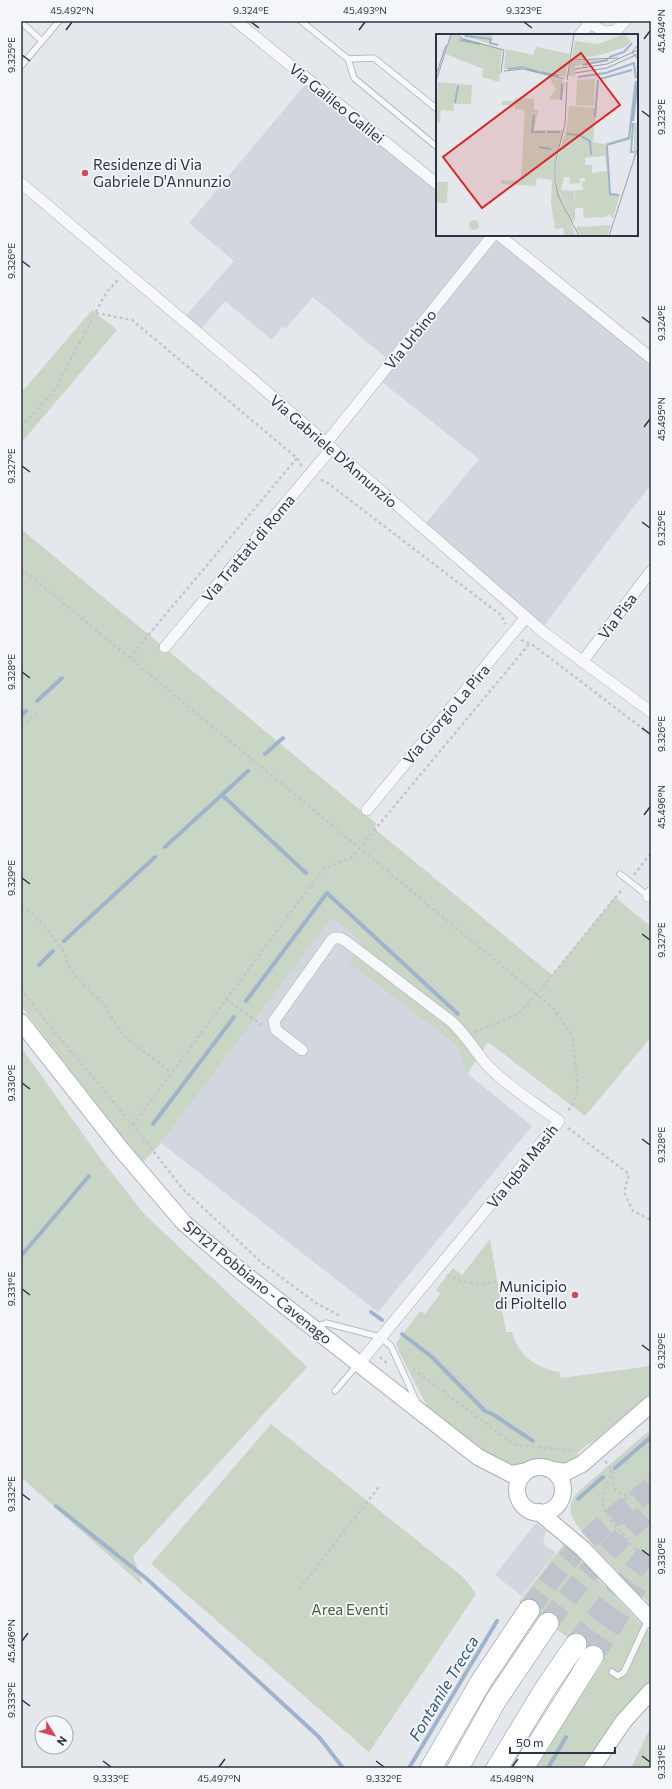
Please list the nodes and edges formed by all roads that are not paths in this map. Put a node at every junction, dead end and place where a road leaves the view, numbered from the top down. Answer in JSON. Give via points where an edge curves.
{"nodes":[{"id":1,"x":59,"y":21,"type":"edge"},
{"id":2,"x":236,"y":21,"type":"edge"},
{"id":3,"x":301,"y":21,"type":"edge"},
{"id":4,"x":625,"y":21,"type":"edge"},
{"id":5,"x":21,"y":22,"type":"edge"},
{"id":6,"x":588,"y":22,"type":"edge"},
{"id":7,"x":581,"y":34,"type":"edge"},
{"id":8,"x":42,"y":41,"type":"junction"},
{"id":9,"x":348,"y":59,"type":"junction"},
{"id":10,"x":21,"y":66,"type":"edge"},
{"id":11,"x":436,"y":108,"type":"edge"},
{"id":12,"x":436,"y":146,"type":"edge"},
{"id":13,"x":21,"y":183,"type":"edge"},
{"id":14,"x":436,"y":183,"type":"edge"},
{"id":15,"x":493,"y":236,"type":"edge"},
{"id":16,"x":500,"y":236,"type":"edge"},
{"id":17,"x":651,"y":358,"type":"edge"},
{"id":18,"x":328,"y":446,"type":"junction"},
{"id":19,"x":651,"y":571,"type":"edge"},
{"id":20,"x":526,"y":617,"type":"junction"},
{"id":21,"x":165,"y":647,"type":"dead end"},
{"id":22,"x":582,"y":662,"type":"junction"},
{"id":23,"x":651,"y":712,"type":"edge"},
{"id":24,"x":367,"y":810,"type":"dead end"},
{"id":25,"x":620,"y":874,"type":"dead end"},
{"id":26,"x":649,"y":894,"type":"edge"},
{"id":27,"x":21,"y":1022,"type":"edge"},
{"id":28,"x":302,"y":1050,"type":"dead end"},
{"id":29,"x":314,"y":1328,"type":"junction"},
{"id":30,"x":380,"y":1337,"type":"junction"},
{"id":31,"x":359,"y":1364,"type":"junction"},
{"id":32,"x":335,"y":1391,"type":"dead end"},
{"id":33,"x":651,"y":1404,"type":"edge"},
{"id":34,"x":423,"y":1415,"type":"junction"},
{"id":35,"x":478,"y":1457,"type":"junction"},
{"id":36,"x":580,"y":1458,"type":"junction"},
{"id":37,"x":552,"y":1470,"type":"junction"},
{"id":38,"x":528,"y":1471,"type":"junction"},
{"id":39,"x":562,"y":1495,"type":"junction"},
{"id":40,"x":520,"y":1500,"type":"junction"},
{"id":41,"x":539,"y":1512,"type":"junction"},
{"id":42,"x":583,"y":1549,"type":"junction"},
{"id":43,"x":529,"y":1610,"type":"tunnel mouth"},
{"id":44,"x":650,"y":1619,"type":"edge"},
{"id":45,"x":548,"y":1623,"type":"tunnel mouth"},
{"id":46,"x":576,"y":1644,"type":"tunnel mouth"},
{"id":47,"x":593,"y":1656,"type":"tunnel mouth"},
{"id":48,"x":612,"y":1672,"type":"dead end"},
{"id":49,"x":651,"y":1691,"type":"edge"},
{"id":50,"x":431,"y":1768,"type":"edge"},
{"id":51,"x":458,"y":1768,"type":"edge"},
{"id":52,"x":497,"y":1768,"type":"edge"},
{"id":53,"x":523,"y":1768,"type":"edge"},
{"id":54,"x":592,"y":1768,"type":"edge"}],
"edges":[{"from":1,"to":8,"type":"lane"},
{"from":2,"to":14,"type":"street","name":"Via Galileo Galilei"},
{"from":3,"to":9,"type":"lane"},
{"from":4,"to":6,"type":"street","via":[[616,31],[604,32]]},
{"from":5,"to":8,"type":"lane"},
{"from":6,"to":7,"type":"street"},
{"from":8,"to":10,"type":"lane"},
{"from":9,"to":11,"type":"lane","via":[[374,58]]},
{"from":9,"to":12,"type":"lane","via":[[354,78]]},
{"from":13,"to":18,"type":"street","name":"Via Gabriele D'Annunzio"},
{"from":15,"to":18,"type":"street","name":"Via Urbino"},
{"from":16,"to":17,"type":"street"},
{"from":18,"to":20,"type":"street","name":"Via Gabriele D'Annunzio"},
{"from":18,"to":21,"type":"street","name":"Via Trattati di Roma","via":[[309,476]]},
{"from":19,"to":22,"type":"street","name":"Via Pisa"},
{"from":20,"to":22,"type":"street","name":"Via Gabriele D'Annunzio"},
{"from":20,"to":24,"type":"street","name":"Via Giorgio La Pira"},
{"from":22,"to":23,"type":"street","name":"Via Gabriele D'Annunzio"},
{"from":25,"to":26,"type":"lane"},
{"from":27,"to":29,"type":"street","name":"SP121 Pobbiano - Cavenago","via":[[120,1148],[184,1222],[243,1273]]},
{"from":28,"to":30,"type":"street","name":"Via Iqbal Masih","via":[[278,1032],[273,1024],[277,1014],[331,942],[337,938],[344,939],[452,1022],[466,1035],[492,1069],[560,1121]]},
{"from":29,"to":30,"type":"lane","via":[[326,1323]]},
{"from":29,"to":31,"type":"street","name":"SP121 Pobbiano - Cavenago"},
{"from":30,"to":31,"type":"street","name":"Via Iqbal Masih"},
{"from":30,"to":34,"type":"lane","via":[[391,1346]]},
{"from":31,"to":32,"type":"lane"},
{"from":31,"to":34,"type":"street","name":"SP121 Pobbiano - Cavenago"},
{"from":33,"to":36,"type":"street","via":[[596,1452]]},
{"from":34,"to":35,"type":"street","name":"SP121 Pobbiano - Cavenago"},
{"from":35,"to":38,"type":"street","name":"SP121 Pobbiano - Cavenago","via":[[511,1474]]},
{"from":35,"to":40,"type":"street","name":"SP121 Pobbiano - Cavenago"},
{"from":36,"to":37,"type":"street","via":[[566,1472]]},
{"from":36,"to":39,"type":"street"},
{"from":37,"to":38,"type":"street","name":"SP121 Pobbiano - Cavenago","via":[[538,1467]]},
{"from":37,"to":39,"type":"street","name":"SP121 Pobbiano - Cavenago","via":[[561,1480]]},
{"from":38,"to":40,"type":"street","via":[[518,1484]]},
{"from":39,"to":41,"type":"street","via":[[554,1508]]},
{"from":39,"to":42,"type":"street","name":"SP121 Pobbiano - Cavenago","via":[[568,1529]]},
{"from":40,"to":41,"type":"street","name":"SP121 Pobbiano - Cavenago","via":[[528,1509]]},
{"from":41,"to":42,"type":"street","name":"SP121 Pobbiano - Cavenago"},
{"from":42,"to":44,"type":"street","name":"SP121 Pobbiano - Cavenago"},
{"from":43,"to":50,"type":"highway","via":[[482,1680]]},
{"from":44,"to":48,"type":"lane","via":[[624,1672],[618,1676]]},
{"from":45,"to":51,"type":"highway","via":[[496,1700]]},
{"from":46,"to":52,"type":"highway"},
{"from":47,"to":53,"type":"highway"},
{"from":49,"to":54,"type":"street","via":[[623,1722]]}]}
